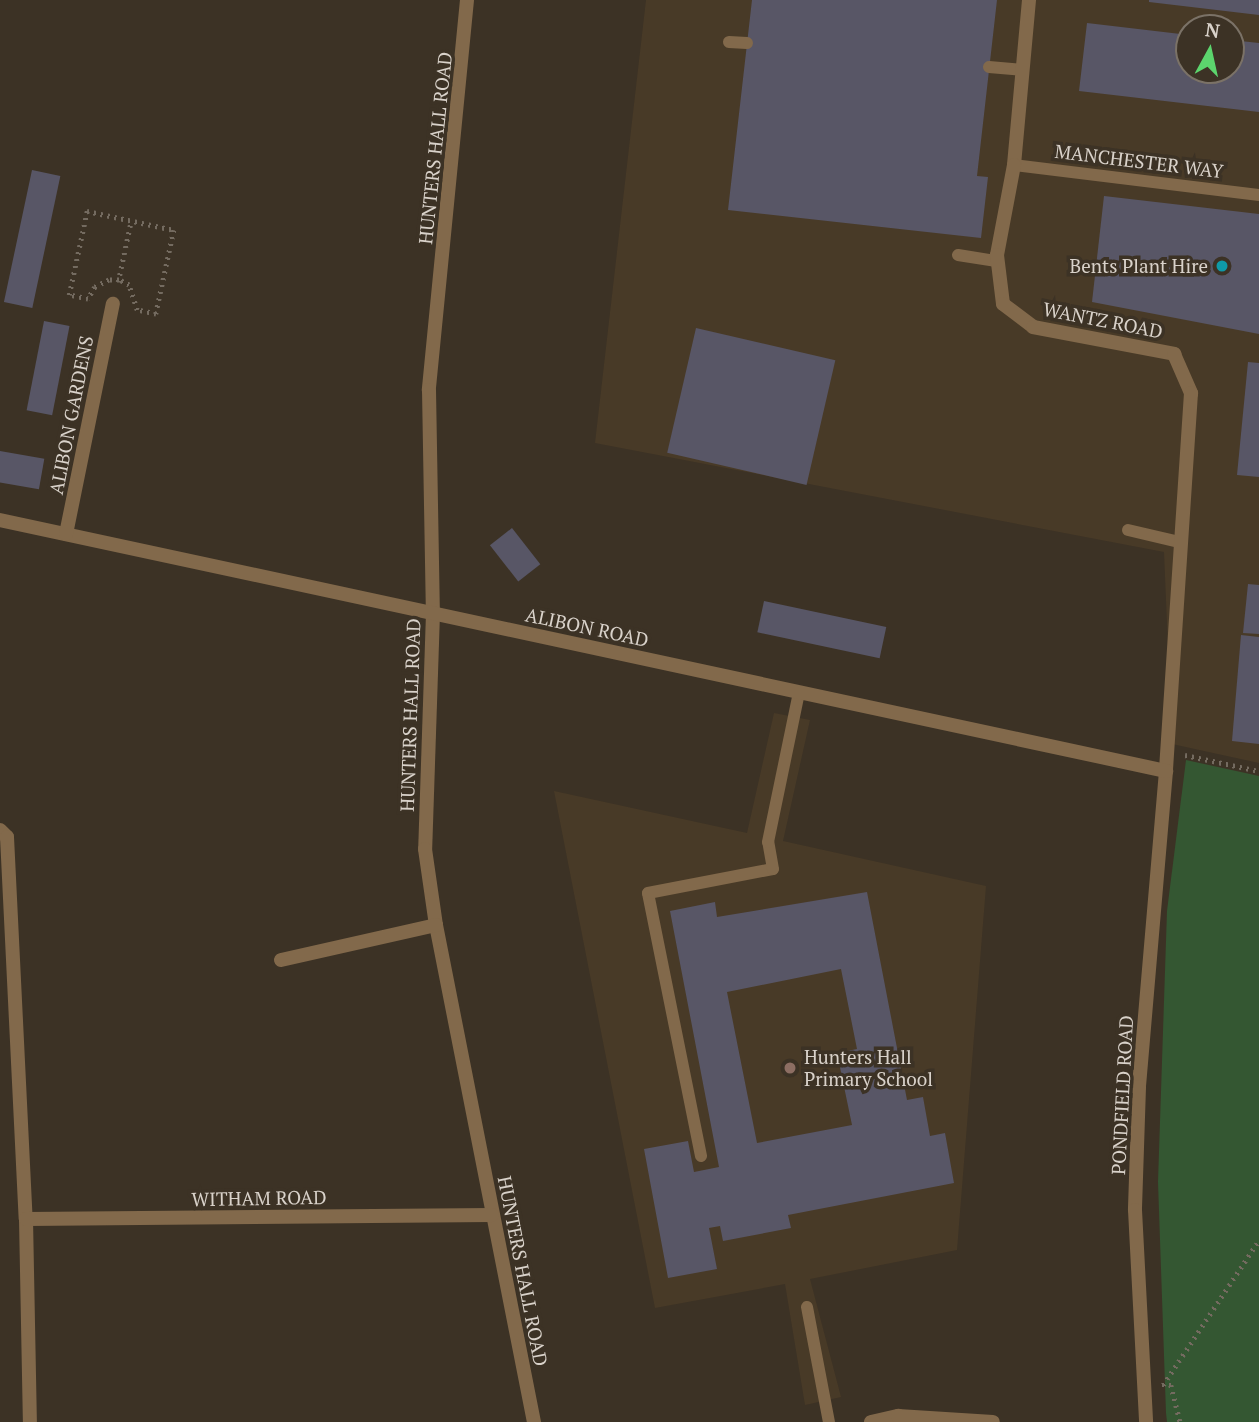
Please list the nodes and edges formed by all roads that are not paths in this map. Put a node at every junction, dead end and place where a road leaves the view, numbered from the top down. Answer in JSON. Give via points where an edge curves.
{"nodes":[{"id":1,"x":467,"y":0,"type":"edge"},
{"id":2,"x":1029,"y":0,"type":"edge"},
{"id":3,"x":729,"y":42,"type":"dead end"},
{"id":4,"x":747,"y":43,"type":"dead end"},
{"id":5,"x":989,"y":67,"type":"dead end"},
{"id":6,"x":1023,"y":70,"type":"junction"},
{"id":7,"x":1014,"y":164,"type":"junction"},
{"id":8,"x":1259,"y":195,"type":"edge"},
{"id":9,"x":958,"y":255,"type":"dead end"},
{"id":10,"x":997,"y":261,"type":"junction"},
{"id":11,"x":113,"y":304,"type":"dead end"},
{"id":12,"x":0,"y":520,"type":"edge"},
{"id":13,"x":1128,"y":530,"type":"dead end"},
{"id":14,"x":66,"y":534,"type":"junction"},
{"id":15,"x":1179,"y":542,"type":"junction"},
{"id":16,"x":433,"y":613,"type":"junction"},
{"id":17,"x":799,"y":692,"type":"junction"},
{"id":18,"x":1166,"y":771,"type":"junction"},
{"id":19,"x":0,"y":830,"type":"edge"},
{"id":20,"x":436,"y":925,"type":"junction"},
{"id":21,"x":281,"y":960,"type":"dead end"},
{"id":22,"x":701,"y":1156,"type":"dead end"},
{"id":23,"x":492,"y":1215,"type":"junction"},
{"id":24,"x":26,"y":1219,"type":"junction"},
{"id":25,"x":807,"y":1307,"type":"dead end"},
{"id":26,"x":30,"y":1422,"type":"edge"},
{"id":27,"x":534,"y":1422,"type":"edge"},
{"id":28,"x":829,"y":1422,"type":"edge"},
{"id":29,"x":871,"y":1422,"type":"edge"},
{"id":30,"x":993,"y":1422,"type":"edge"},
{"id":31,"x":1146,"y":1422,"type":"edge"}],
"edges":[{"from":1,"to":16,"type":"street","name":"HUNTERS HALL ROAD","via":[[429,390]]},
{"from":2,"to":6,"type":"street","name":"WANTZ ROAD"},
{"from":3,"to":4,"type":"lane"},
{"from":5,"to":6,"type":"lane"},
{"from":6,"to":7,"type":"street","name":"WANTZ ROAD"},
{"from":7,"to":8,"type":"lane","name":"MANCHESTER WAY"},
{"from":7,"to":10,"type":"street","name":"WANTZ ROAD"},
{"from":9,"to":10,"type":"lane"},
{"from":10,"to":15,"type":"street","name":"WANTZ ROAD","via":[[1003,304],[1033,327],[1174,354],[1191,393]]},
{"from":11,"to":14,"type":"street","name":"ALIBON GARDENS"},
{"from":12,"to":14,"type":"street","name":"ALIBON ROAD"},
{"from":13,"to":15,"type":"lane"},
{"from":14,"to":16,"type":"street","name":"ALIBON ROAD"},
{"from":15,"to":18,"type":"street","name":"WANTZ ROAD"},
{"from":16,"to":17,"type":"street","name":"ALIBON ROAD"},
{"from":16,"to":20,"type":"street","name":"HUNTERS HALL ROAD","via":[[425,849]]},
{"from":17,"to":18,"type":"street","name":"ALIBON ROAD"},
{"from":17,"to":22,"type":"lane","via":[[768,842],[772,869],[648,892]]},
{"from":18,"to":31,"type":"street","name":"PONDFIELD ROAD","via":[[1138,1114],[1135,1210]]},
{"from":19,"to":24,"type":"street","via":[[7,837]]},
{"from":20,"to":21,"type":"street"},
{"from":20,"to":23,"type":"street","name":"HUNTERS HALL ROAD"},
{"from":23,"to":24,"type":"street","name":"WITHAM ROAD"},
{"from":23,"to":27,"type":"street","name":"HUNTERS HALL ROAD"},
{"from":24,"to":26,"type":"street"},
{"from":25,"to":28,"type":"lane"},
{"from":29,"to":30,"type":"street","via":[[898,1416]]}]}
